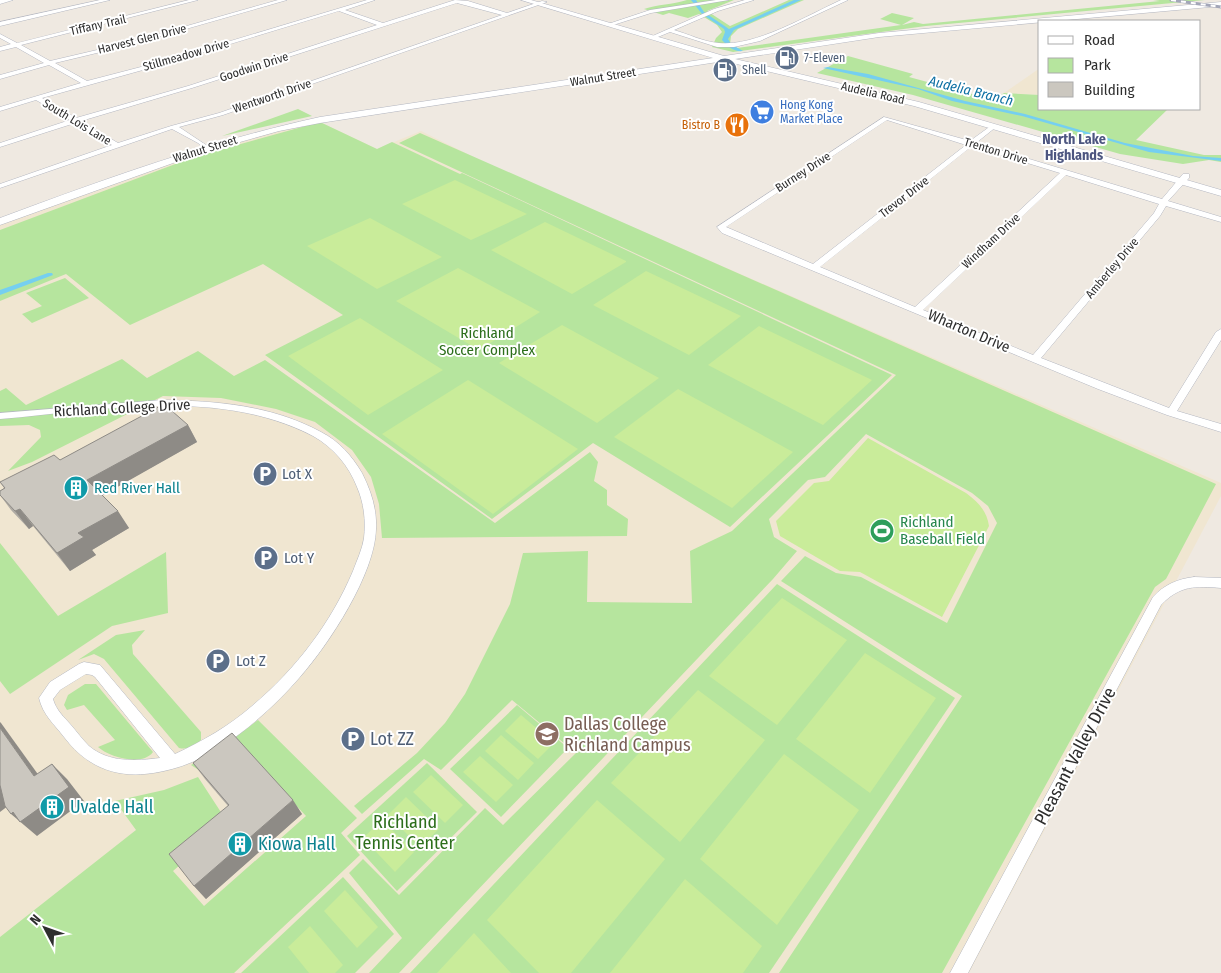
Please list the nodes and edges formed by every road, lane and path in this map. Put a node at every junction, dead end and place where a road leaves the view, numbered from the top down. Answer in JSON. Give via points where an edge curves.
{"nodes":[{"id":1,"x":10,"y":0,"type":"edge"},
{"id":2,"x":107,"y":0,"type":"edge"},
{"id":3,"x":195,"y":0,"type":"edge"},
{"id":4,"x":284,"y":0,"type":"edge"},
{"id":5,"x":372,"y":0,"type":"edge"},
{"id":6,"x":524,"y":0,"type":"edge"},
{"id":7,"x":726,"y":0,"type":"edge"},
{"id":8,"x":751,"y":0,"type":"edge"},
{"id":9,"x":845,"y":0,"type":"edge"},
{"id":10,"x":0,"y":2,"type":"edge"},
{"id":11,"x":539,"y":2,"type":"edge"},
{"id":12,"x":1221,"y":2,"type":"edge"},
{"id":13,"x":340,"y":10,"type":"junction"},
{"id":14,"x":507,"y":15,"type":"junction"},
{"id":15,"x":0,"y":24,"type":"edge"},
{"id":16,"x":612,"y":24,"type":"junction"},
{"id":17,"x":383,"y":25,"type":"junction"},
{"id":18,"x":670,"y":29,"type":"junction"},
{"id":19,"x":0,"y":36,"type":"edge"},
{"id":20,"x":653,"y":37,"type":"junction"},
{"id":21,"x":708,"y":42,"type":"junction"},
{"id":22,"x":17,"y":45,"type":"junction"},
{"id":23,"x":698,"y":47,"type":"junction"},
{"id":24,"x":0,"y":49,"type":"edge"},
{"id":25,"x":726,"y":54,"type":"junction"},
{"id":26,"x":50,"y":63,"type":"junction"},
{"id":27,"x":0,"y":77,"type":"edge"},
{"id":28,"x":86,"y":83,"type":"junction"},
{"id":29,"x":472,"y":95,"type":"junction"},
{"id":30,"x":37,"y":98,"type":"junction"},
{"id":31,"x":382,"y":106,"type":"junction"},
{"id":32,"x":0,"y":109,"type":"edge"},
{"id":33,"x":349,"y":116,"type":"junction"},
{"id":34,"x":886,"y":118,"type":"joint"},
{"id":35,"x":75,"y":121,"type":"junction"},
{"id":36,"x":997,"y":124,"type":"junction"},
{"id":37,"x":173,"y":127,"type":"junction"},
{"id":38,"x":972,"y":143,"type":"junction"},
{"id":39,"x":0,"y":145,"type":"edge"},
{"id":40,"x":118,"y":146,"type":"junction"},
{"id":41,"x":205,"y":146,"type":"junction"},
{"id":42,"x":1064,"y":172,"type":"junction"},
{"id":43,"x":1184,"y":178,"type":"junction"},
{"id":44,"x":0,"y":186,"type":"edge"},
{"id":45,"x":1221,"y":186,"type":"edge"},
{"id":46,"x":1221,"y":193,"type":"edge"},
{"id":47,"x":1164,"y":202,"type":"junction"},
{"id":48,"x":0,"y":216,"type":"edge"},
{"id":49,"x":1221,"y":220,"type":"edge"},
{"id":50,"x":0,"y":222,"type":"edge"},
{"id":51,"x":721,"y":227,"type":"joint"},
{"id":52,"x":814,"y":268,"type":"junction"},
{"id":53,"x":918,"y":310,"type":"junction"},
{"id":54,"x":1221,"y":332,"type":"edge"},
{"id":55,"x":1035,"y":359,"type":"junction"},
{"id":56,"x":1170,"y":414,"type":"junction"},
{"id":57,"x":0,"y":416,"type":"edge"},
{"id":58,"x":1221,"y":428,"type":"edge"},
{"id":59,"x":1221,"y":583,"type":"edge"},
{"id":60,"x":173,"y":762,"type":"junction"},
{"id":61,"x":959,"y":973,"type":"edge"}],
"edges":[{"from":1,"to":10,"type":"street"},
{"from":2,"to":15,"type":"street"},
{"from":3,"to":22,"type":"street","name":"Tiffany Trail"},
{"from":4,"to":26,"type":"street","name":"Harvest Glen Drive"},
{"from":5,"to":13,"type":"street","name":"Stillmeadow Drive"},
{"from":6,"to":11,"type":"main road","name":"Audelia Road"},
{"from":7,"to":16,"type":"street","via":[[650,12]]},
{"from":8,"to":18,"type":"street","via":[[710,12]]},
{"from":9,"to":25,"type":"street","via":[[758,40],[734,45]]},
{"from":11,"to":14,"type":"street","name":"Wentworth Drive"},
{"from":11,"to":16,"type":"main road","name":"Audelia Road"},
{"from":12,"to":25,"type":"main road","name":"Walnut Street","via":[[893,31]]},
{"from":13,"to":17,"type":"street"},
{"from":13,"to":28,"type":"street","name":"Stillmeadow Drive"},
{"from":14,"to":17,"type":"street","name":"Goodwin Drive","via":[[457,1]]},
{"from":14,"to":37,"type":"street","name":"Wentworth Drive","via":[[221,114]]},
{"from":16,"to":20,"type":"main road","name":"Audelia Road"},
{"from":17,"to":35,"type":"street","name":"Goodwin Drive"},
{"from":18,"to":20,"type":"street"},
{"from":18,"to":21,"type":"street"},
{"from":19,"to":22,"type":"street"},
{"from":20,"to":23,"type":"main road","name":"Audelia Road"},
{"from":20,"to":25,"type":"main road","name":"Audelia Road"},
{"from":21,"to":23,"type":"street"},
{"from":21,"to":25,"type":"street"},
{"from":22,"to":24,"type":"street","name":"Tiffany Trail"},
{"from":22,"to":26,"type":"street"},
{"from":23,"to":25,"type":"main road","name":"Audelia Road"},
{"from":25,"to":29,"type":"main road","name":"Walnut Street"},
{"from":25,"to":36,"type":"main road","name":"Audelia Road"},
{"from":26,"to":27,"type":"street","name":"Harvest Glen Drive"},
{"from":26,"to":28,"type":"street"},
{"from":28,"to":30,"type":"street","name":"Stillmeadow Drive"},
{"from":29,"to":31,"type":"main road","name":"Walnut Street"},
{"from":29,"to":33,"type":"main road","name":"Walnut Street"},
{"from":30,"to":32,"type":"street","name":"Stillmeadow Drive"},
{"from":30,"to":35,"type":"street","name":"South Lois Lane"},
{"from":31,"to":33,"type":"main road"},
{"from":31,"to":41,"type":"main road","name":"Walnut Street","via":[[288,122]]},
{"from":33,"to":41,"type":"main road","name":"Walnut Street"},
{"from":34,"to":38,"type":"street","name":"Trenton Drive"},
{"from":34,"to":51,"type":"street","name":"Burney Drive"},
{"from":35,"to":39,"type":"street","name":"Goodwin Drive"},
{"from":35,"to":40,"type":"street","name":"South Lois Lane"},
{"from":36,"to":38,"type":"street","name":"Trevor Drive"},
{"from":36,"to":43,"type":"main road","name":"Audelia Road"},
{"from":37,"to":40,"type":"street","name":"Wentworth Drive"},
{"from":37,"to":41,"type":"street"},
{"from":38,"to":42,"type":"street","name":"Trenton Drive"},
{"from":38,"to":52,"type":"street","name":"Trevor Drive"},
{"from":40,"to":44,"type":"street","name":"Wentworth Drive"},
{"from":41,"to":48,"type":"main road","name":"Walnut Street"},
{"from":41,"to":50,"type":"main road","name":"Walnut Street"},
{"from":42,"to":47,"type":"street","name":"Trenton Drive"},
{"from":42,"to":53,"type":"street","name":"Windham Drive"},
{"from":43,"to":45,"type":"main road","name":"Audelia Road"},
{"from":43,"to":46,"type":"main road","name":"Audelia Road"},
{"from":43,"to":47,"type":"street","name":"Amberley Drive"},
{"from":47,"to":49,"type":"street","name":"Trenton Drive"},
{"from":47,"to":55,"type":"street","name":"Amberley Drive"},
{"from":51,"to":52,"type":"street","name":"Wharton Drive"},
{"from":52,"to":53,"type":"street","name":"Wharton Drive"},
{"from":53,"to":55,"type":"street","name":"Wharton Drive"},
{"from":54,"to":56,"type":"street"},
{"from":55,"to":56,"type":"street","name":"Wharton Drive"},
{"from":56,"to":58,"type":"street","name":"Wharton Drive"},
{"from":57,"to":60,"type":"street","name":"Richland College Drive","via":[[175,403],[245,410],[299,425],[323,437],[340,451],[363,486],[368,505],[369,546],[330,630],[303,665],[258,709],[212,744]]},
{"from":59,"to":61,"type":"street","name":"Pleasant Valley Drive","via":[[1183,583],[1171,588],[1157,601]]},
{"from":60,"to":60,"type":"street","name":"Richland College Drive","via":[[95,669],[77,671],[49,692],[46,698],[49,708],[84,750],[95,758],[122,767]]}]}
